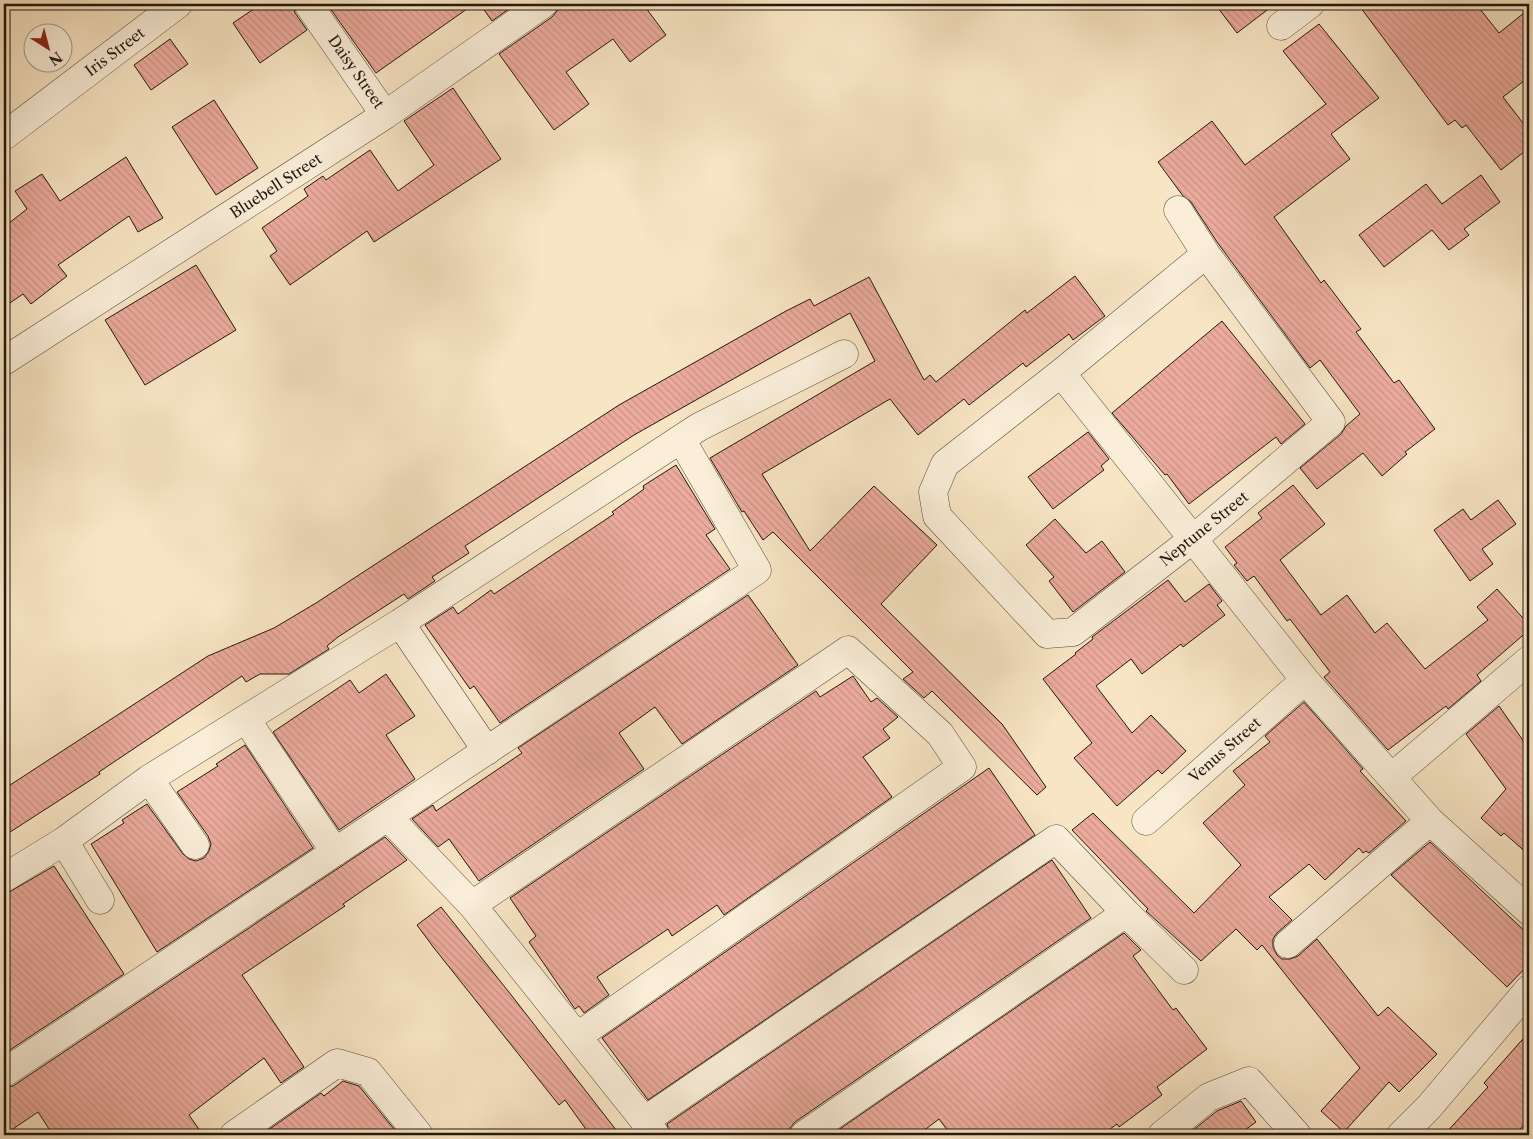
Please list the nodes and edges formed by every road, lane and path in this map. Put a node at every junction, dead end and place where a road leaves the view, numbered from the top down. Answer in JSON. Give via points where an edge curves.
{"nodes":[{"id":1,"x":178,"y":4,"type":"edge"},
{"id":2,"x":308,"y":4,"type":"edge"},
{"id":3,"x":543,"y":4,"type":"edge"},
{"id":4,"x":1310,"y":4,"type":"edge"},
{"id":5,"x":1281,"y":26,"type":"dead end"},
{"id":6,"x":386,"y":115,"type":"junction"},
{"id":7,"x":4,"y":136,"type":"edge"},
{"id":8,"x":1178,"y":210,"type":"dead end"},
{"id":9,"x":1206,"y":254,"type":"junction"},
{"id":10,"x":844,"y":354,"type":"dead end"},
{"id":11,"x":4,"y":361,"type":"edge"},
{"id":12,"x":1061,"y":373,"type":"junction"},
{"id":13,"x":681,"y":439,"type":"junction"},
{"id":14,"x":1193,"y":539,"type":"junction"},
{"id":15,"x":400,"y":623,"type":"junction"},
{"id":16,"x":1529,"y":660,"type":"edge"},
{"id":17,"x":1305,"y":680,"type":"junction"},
{"id":18,"x":246,"y":719,"type":"junction"},
{"id":19,"x":487,"y":751,"type":"junction"},
{"id":20,"x":1393,"y":776,"type":"junction"},
{"id":21,"x":149,"y":779,"type":"junction"},
{"id":22,"x":388,"y":817,"type":"junction"},
{"id":23,"x":1146,"y":821,"type":"dead end"},
{"id":24,"x":1430,"y":821,"type":"junction"},
{"id":25,"x":64,"y":841,"type":"junction"},
{"id":26,"x":195,"y":845,"type":"dead end"},
{"id":27,"x":335,"y":852,"type":"junction"},
{"id":28,"x":4,"y":878,"type":"edge"},
{"id":29,"x":100,"y":900,"type":"dead end"},
{"id":30,"x":472,"y":905,"type":"junction"},
{"id":31,"x":1529,"y":912,"type":"edge"},
{"id":32,"x":1126,"y":913,"type":"junction"},
{"id":33,"x":1288,"y":944,"type":"dead end"},
{"id":34,"x":1184,"y":970,"type":"dead end"},
{"id":35,"x":1529,"y":989,"type":"edge"},
{"id":36,"x":578,"y":1036,"type":"junction"},
{"id":37,"x":4,"y":1073,"type":"edge"},
{"id":38,"x":650,"y":1128,"type":"edge"},
{"id":39,"x":234,"y":1135,"type":"edge"},
{"id":40,"x":419,"y":1135,"type":"edge"},
{"id":41,"x":804,"y":1135,"type":"edge"},
{"id":42,"x":1162,"y":1135,"type":"edge"},
{"id":43,"x":1297,"y":1135,"type":"edge"},
{"id":44,"x":1401,"y":1135,"type":"edge"}],
"edges":[{"from":1,"to":7,"type":"street","name":"Iris Street"},
{"from":2,"to":6,"type":"street","name":"Daisy Street"},
{"from":3,"to":6,"type":"street","name":"Bluebell Street"},
{"from":4,"to":5,"type":"street"},
{"from":6,"to":11,"type":"street","name":"Bluebell Street"},
{"from":8,"to":9,"type":"street"},
{"from":9,"to":12,"type":"street"},
{"from":9,"to":14,"type":"street","name":"Neptune Street","via":[[1331,422]]},
{"from":10,"to":13,"type":"street","via":[[699,426]]},
{"from":12,"to":14,"type":"street"},
{"from":12,"to":14,"type":"street","name":"Neptune Street","via":[[945,464],[933,492],[937,516],[1047,634],[1073,632]]},
{"from":13,"to":15,"type":"street"},
{"from":13,"to":19,"type":"street","via":[[757,570]]},
{"from":14,"to":17,"type":"street"},
{"from":15,"to":18,"type":"street"},
{"from":15,"to":19,"type":"street"},
{"from":16,"to":20,"type":"street"},
{"from":17,"to":20,"type":"street"},
{"from":17,"to":23,"type":"street","name":"Venus Street"},
{"from":18,"to":21,"type":"street"},
{"from":18,"to":27,"type":"street"},
{"from":19,"to":22,"type":"street"},
{"from":20,"to":24,"type":"street"},
{"from":21,"to":25,"type":"street"},
{"from":21,"to":26,"type":"street"},
{"from":22,"to":27,"type":"street"},
{"from":22,"to":30,"type":"street"},
{"from":24,"to":31,"type":"street"},
{"from":24,"to":33,"type":"street"},
{"from":25,"to":28,"type":"street"},
{"from":25,"to":29,"type":"street"},
{"from":27,"to":37,"type":"street"},
{"from":30,"to":36,"type":"street"},
{"from":30,"to":36,"type":"street","via":[[848,650],[940,734],[962,767]]},
{"from":32,"to":34,"type":"street"},
{"from":32,"to":38,"type":"street","via":[[1056,839]]},
{"from":32,"to":41,"type":"street"},
{"from":35,"to":44,"type":"street","via":[[1429,1107]]},
{"from":36,"to":38,"type":"street"},
{"from":39,"to":40,"type":"street","via":[[337,1063],[368,1072]]},
{"from":42,"to":43,"type":"street","via":[[1209,1097],[1249,1081]]}]}
